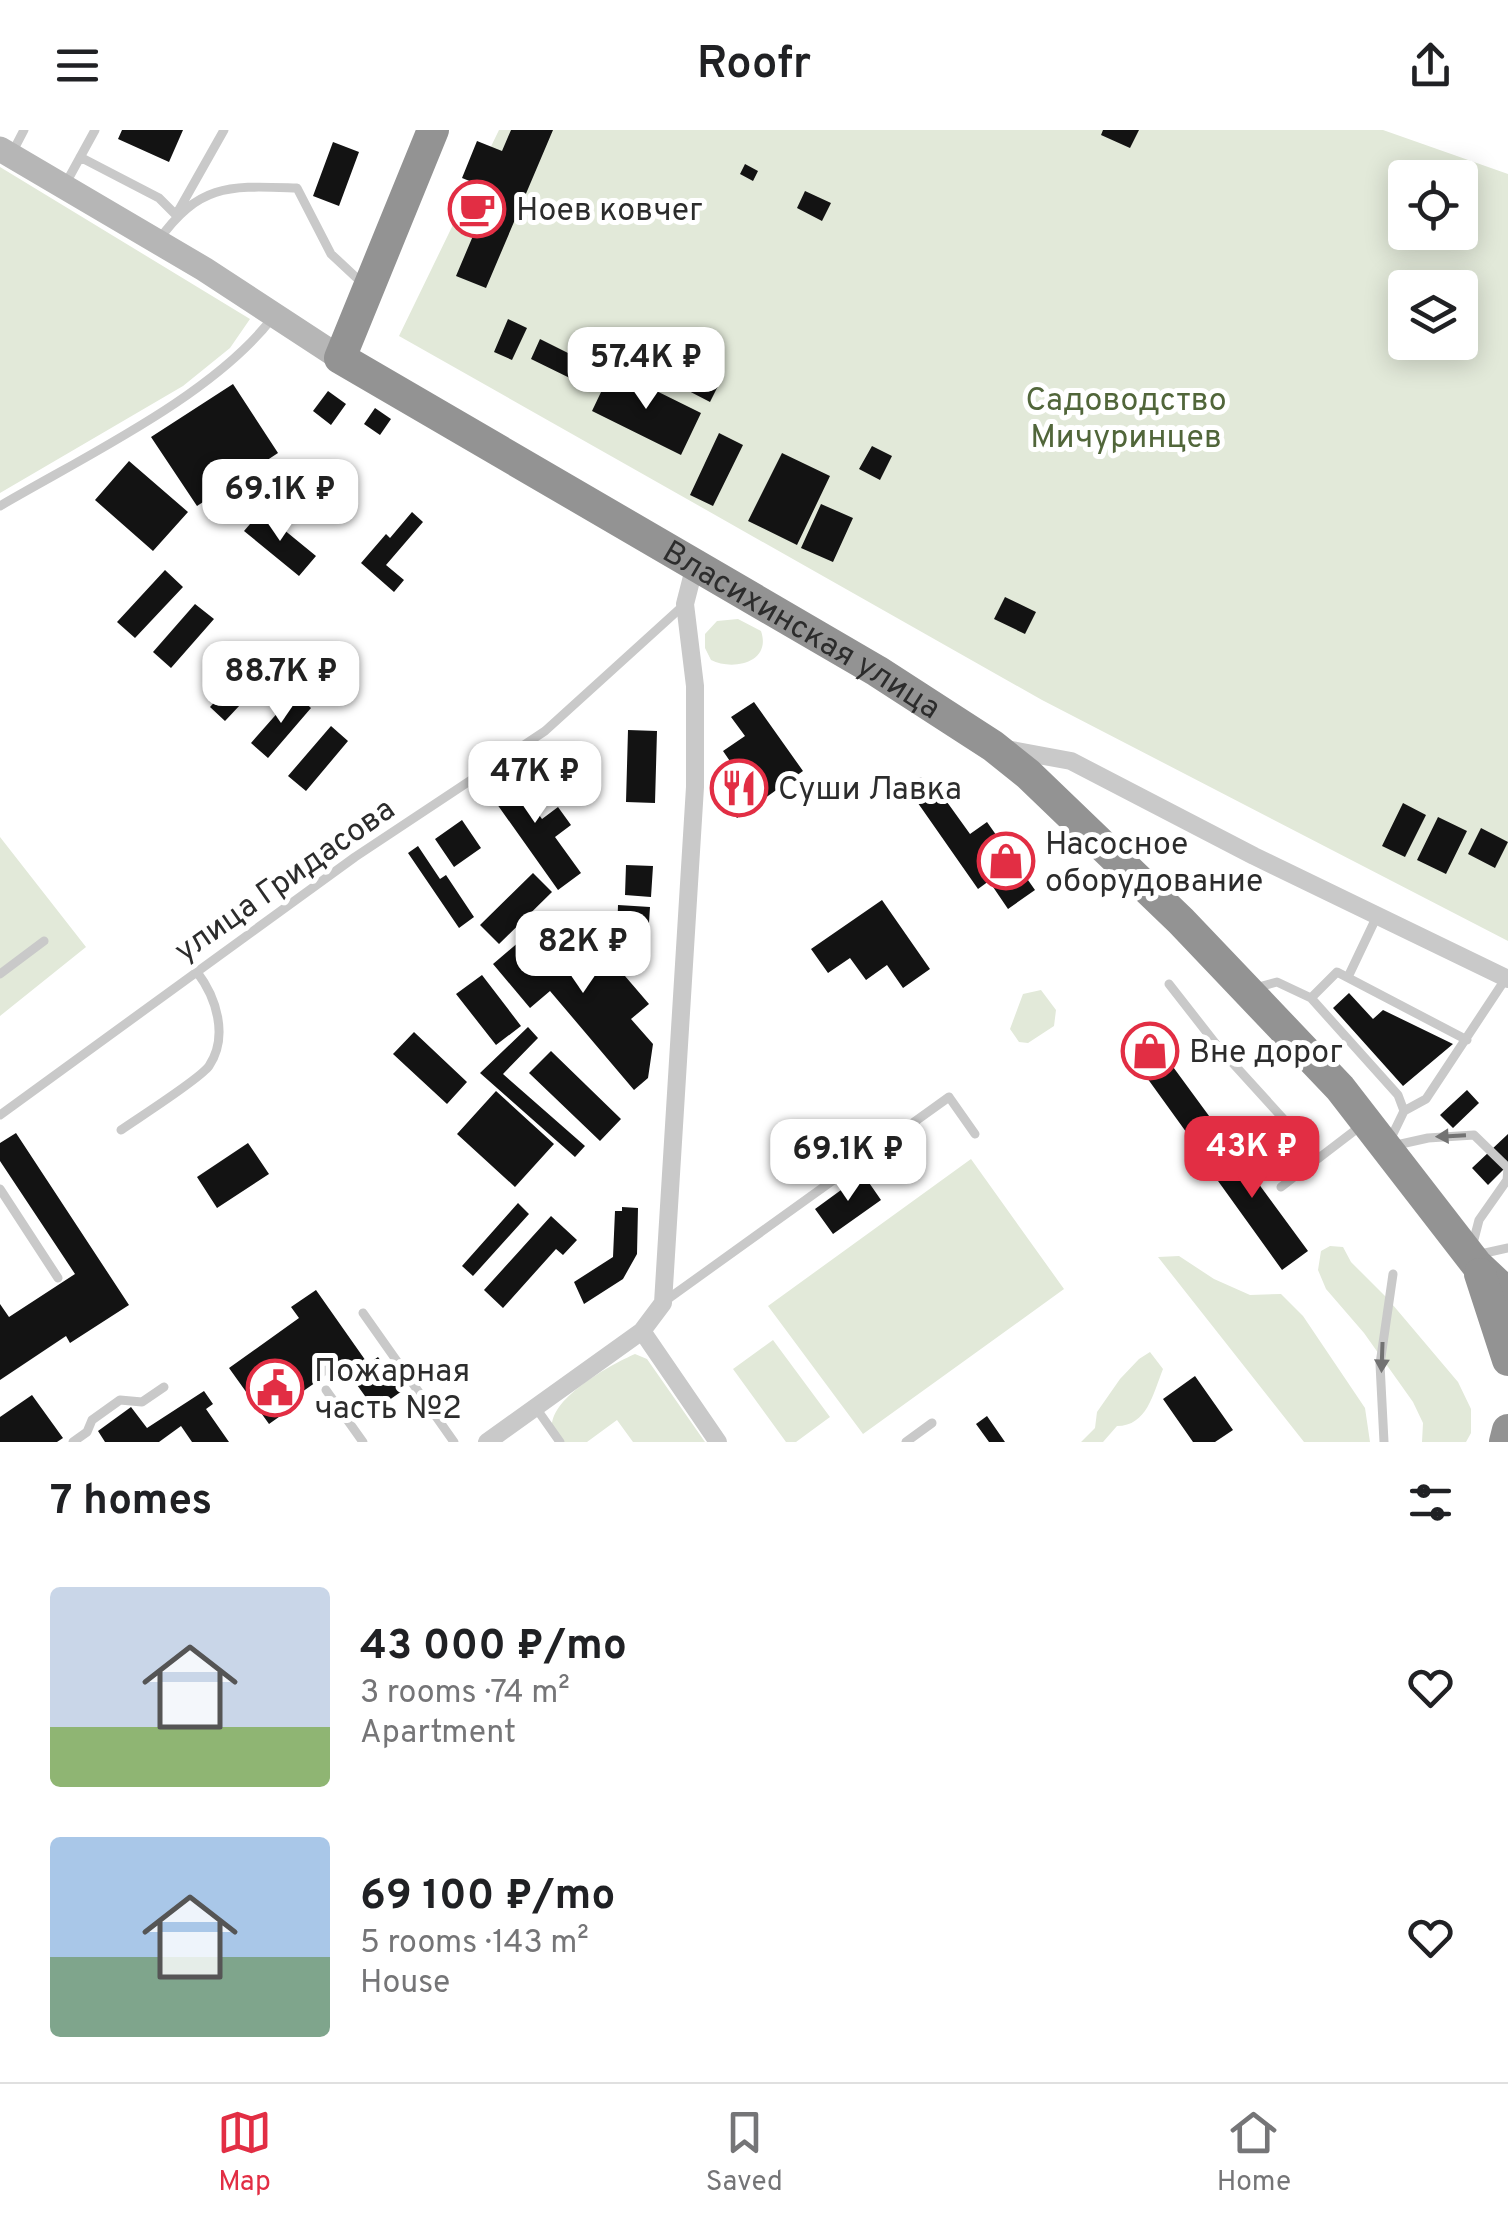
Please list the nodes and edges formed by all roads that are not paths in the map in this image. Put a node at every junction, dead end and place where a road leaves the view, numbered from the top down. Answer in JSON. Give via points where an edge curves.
{"nodes":[{"id":1,"x":24,"y":130,"type":"edge"},
{"id":2,"x":95,"y":130,"type":"edge"},
{"id":3,"x":224,"y":130,"type":"edge"},
{"id":4,"x":432,"y":130,"type":"edge"},
{"id":5,"x":5,"y":152,"type":"edge"},
{"id":6,"x":80,"y":157,"type":"junction"},
{"id":7,"x":64,"y":185,"type":"junction"},
{"id":8,"x":176,"y":216,"type":"junction"},
{"id":9,"x":158,"y":241,"type":"junction"},
{"id":10,"x":366,"y":288,"type":"junction"},
{"id":11,"x":274,"y":314,"type":"junction"},
{"id":12,"x":340,"y":358,"type":"junction"},
{"id":13,"x":0,"y":506,"type":"edge"},
{"id":14,"x":695,"y":565,"type":"junction"},
{"id":15,"x":685,"y":604,"type":"junction"},
{"id":16,"x":993,"y":746,"type":"junction"},
{"id":17,"x":1378,"y":916,"type":"junction"},
{"id":18,"x":44,"y":941,"type":"dead end"},
{"id":19,"x":197,"y":972,"type":"junction"},
{"id":20,"x":0,"y":974,"type":"edge"},
{"id":21,"x":1348,"y":977,"type":"junction"},
{"id":22,"x":1507,"y":979,"type":"edge"},
{"id":23,"x":1169,"y":984,"type":"dead end"},
{"id":24,"x":1249,"y":990,"type":"junction"},
{"id":25,"x":1312,"y":998,"type":"junction"},
{"id":26,"x":1467,"y":1040,"type":"junction"},
{"id":27,"x":1404,"y":1110,"type":"junction"},
{"id":28,"x":0,"y":1114,"type":"edge"},
{"id":29,"x":1366,"y":1122,"type":"junction"},
{"id":30,"x":121,"y":1130,"type":"dead end"},
{"id":31,"x":975,"y":1134,"type":"dead end"},
{"id":32,"x":1386,"y":1148,"type":"junction"},
{"id":33,"x":1318,"y":1158,"type":"junction"},
{"id":34,"x":1281,"y":1187,"type":"dead end"},
{"id":35,"x":0,"y":1189,"type":"edge"},
{"id":36,"x":1508,"y":1248,"type":"edge"},
{"id":37,"x":1474,"y":1260,"type":"junction"},
{"id":38,"x":1393,"y":1274,"type":"dead end"},
{"id":39,"x":58,"y":1278,"type":"dead end"},
{"id":40,"x":1508,"y":1294,"type":"edge"},
{"id":41,"x":663,"y":1302,"type":"junction"},
{"id":42,"x":363,"y":1313,"type":"dead end"},
{"id":43,"x":642,"y":1331,"type":"junction"},
{"id":44,"x":1508,"y":1360,"type":"edge"},
{"id":45,"x":164,"y":1386,"type":"dead end"},
{"id":46,"x":326,"y":1390,"type":"dead end"},
{"id":47,"x":536,"y":1408,"type":"junction"},
{"id":48,"x":932,"y":1423,"type":"dead end"},
{"id":49,"x":1508,"y":1430,"type":"edge"},
{"id":50,"x":87,"y":1432,"type":"junction"},
{"id":51,"x":73,"y":1442,"type":"edge"},
{"id":52,"x":94,"y":1442,"type":"edge"},
{"id":53,"x":362,"y":1442,"type":"edge"},
{"id":54,"x":454,"y":1442,"type":"edge"},
{"id":55,"x":488,"y":1442,"type":"edge"},
{"id":56,"x":560,"y":1442,"type":"edge"},
{"id":57,"x":718,"y":1442,"type":"edge"},
{"id":58,"x":906,"y":1442,"type":"edge"},
{"id":59,"x":1384,"y":1442,"type":"edge"},
{"id":60,"x":1504,"y":1442,"type":"edge"}],
"edges":[{"from":1,"to":5,"type":"lane"},
{"from":2,"to":6,"type":"lane"},
{"from":3,"to":8,"type":"lane"},
{"from":4,"to":10,"type":"highway"},
{"from":5,"to":7,"type":"street","name":"Власихинская улица"},
{"from":6,"to":7,"type":"lane"},
{"from":6,"to":8,"type":"lane","via":[[159,198]]},
{"from":7,"to":9,"type":"street","name":"Власихинская улица"},
{"from":8,"to":9,"type":"lane"},
{"from":8,"to":10,"type":"lane","via":[[203,196],[235,186],[297,188],[330,254]]},
{"from":9,"to":11,"type":"street","name":"Власихинская улица"},
{"from":10,"to":12,"type":"highway"},
{"from":11,"to":12,"type":"street","name":"Власихинская улица"},
{"from":11,"to":13,"type":"lane","via":[[229,365]]},
{"from":12,"to":14,"type":"highway","name":"Власихинская улица"},
{"from":14,"to":15,"type":"street"},
{"from":14,"to":16,"type":"highway","name":"Власихинская улица"},
{"from":15,"to":19,"type":"lane","name":"улица Гридасова","via":[[545,731],[354,857]]},
{"from":15,"to":41,"type":"street","via":[[695,686],[695,786]]},
{"from":16,"to":17,"type":"street","via":[[1071,760]]},
{"from":16,"to":24,"type":"highway","name":"Власихинская улица"},
{"from":17,"to":21,"type":"lane"},
{"from":17,"to":22,"type":"street"},
{"from":18,"to":20,"type":"lane"},
{"from":19,"to":28,"type":"lane","name":"улица Гридасова"},
{"from":19,"to":30,"type":"lane","via":[[217,1008],[218,1044],[208,1068]]},
{"from":21,"to":25,"type":"lane","via":[[1337,972]]},
{"from":21,"to":26,"type":"lane"},
{"from":22,"to":26,"type":"lane"},
{"from":23,"to":33,"type":"lane"},
{"from":24,"to":25,"type":"lane","via":[[1276,982]]},
{"from":24,"to":29,"type":"highway","name":"Власихинская улица"},
{"from":25,"to":27,"type":"lane","via":[[1398,1094]]},
{"from":26,"to":27,"type":"lane","via":[[1426,1099]]},
{"from":27,"to":32,"type":"lane"},
{"from":29,"to":32,"type":"highway","name":"Власихинская улица"},
{"from":29,"to":33,"type":"lane"},
{"from":31,"to":41,"type":"lane","via":[[949,1097]]},
{"from":32,"to":37,"type":"highway","name":"Власихинская улица"},
{"from":37,"to":32,"type":"lane","one_way":true,"via":[[1479,1220],[1508,1168],[1474,1135]]},
{"from":33,"to":34,"type":"lane"},
{"from":35,"to":39,"type":"lane"},
{"from":36,"to":37,"type":"lane"},
{"from":37,"to":40,"type":"highway"},
{"from":37,"to":44,"type":"highway"},
{"from":38,"to":59,"type":"lane","one_way":true,"via":[[1380,1364]]},
{"from":41,"to":43,"type":"street"},
{"from":42,"to":54,"type":"lane"},
{"from":43,"to":47,"type":"street"},
{"from":43,"to":57,"type":"street"},
{"from":45,"to":50,"type":"lane","via":[[142,1402],[120,1400],[92,1420]]},
{"from":46,"to":53,"type":"lane"},
{"from":47,"to":55,"type":"street"},
{"from":47,"to":56,"type":"lane"},
{"from":48,"to":58,"type":"lane"},
{"from":49,"to":60,"type":"highway"},
{"from":50,"to":51,"type":"lane"},
{"from":50,"to":52,"type":"lane"}]}
